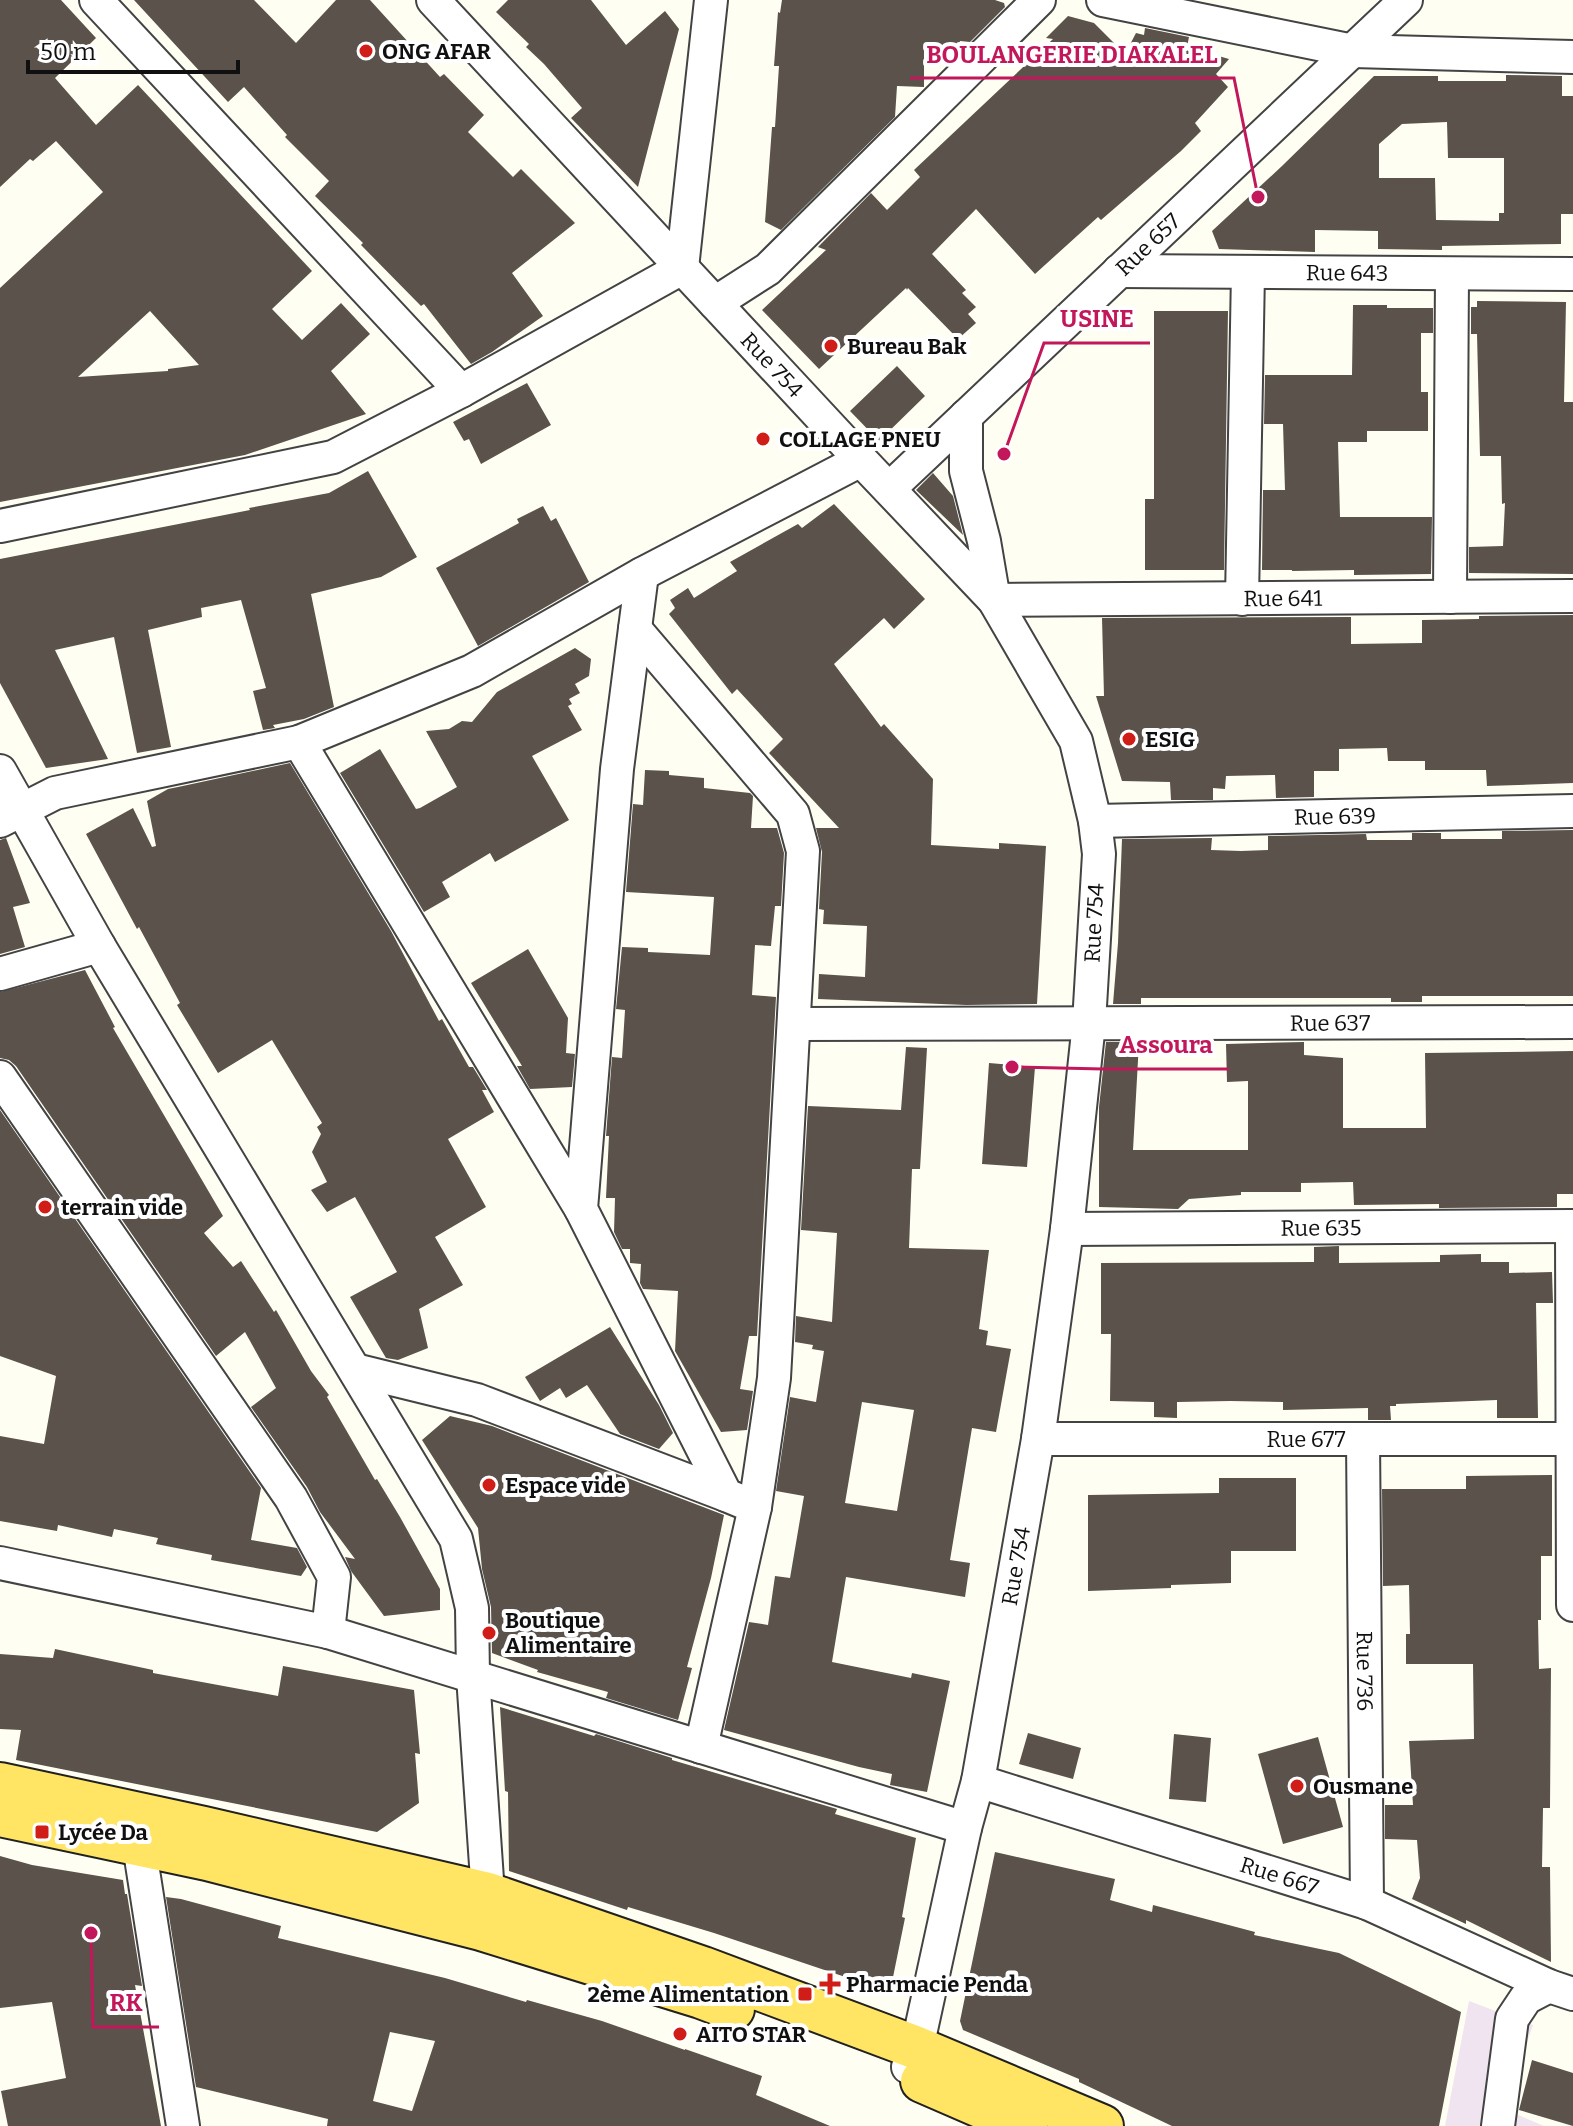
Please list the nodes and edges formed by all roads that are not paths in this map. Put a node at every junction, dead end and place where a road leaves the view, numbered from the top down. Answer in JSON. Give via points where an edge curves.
{"nodes":[{"id":1,"x":96,"y":0,"type":"edge"},
{"id":2,"x":433,"y":0,"type":"edge"},
{"id":3,"x":711,"y":0,"type":"edge"},
{"id":4,"x":1039,"y":0,"type":"edge"},
{"id":5,"x":1103,"y":0,"type":"edge"},
{"id":6,"x":1406,"y":0,"type":"edge"},
{"id":7,"x":1353,"y":51,"type":"junction"},
{"id":8,"x":1573,"y":57,"type":"edge"},
{"id":9,"x":682,"y":268,"type":"junction"},
{"id":10,"x":1119,"y":271,"type":"junction"},
{"id":11,"x":1248,"y":272,"type":"junction"},
{"id":12,"x":1452,"y":274,"type":"junction"},
{"id":13,"x":1573,"y":274,"type":"edge"},
{"id":14,"x":715,"y":303,"type":"junction"},
{"id":15,"x":461,"y":391,"type":"junction"},
{"id":16,"x":966,"y":416,"type":"junction"},
{"id":17,"x":861,"y":460,"type":"junction"},
{"id":18,"x":889,"y":489,"type":"junction"},
{"id":19,"x":0,"y":526,"type":"edge"},
{"id":20,"x":642,"y":574,"type":"junction"},
{"id":21,"x":1573,"y":596,"type":"edge"},
{"id":22,"x":1450,"y":597,"type":"junction"},
{"id":23,"x":1242,"y":599,"type":"junction"},
{"id":24,"x":994,"y":600,"type":"junction"},
{"id":25,"x":635,"y":629,"type":"junction"},
{"id":26,"x":299,"y":742,"type":"junction"},
{"id":27,"x":0,"y":771,"type":"edge"},
{"id":28,"x":1573,"y":811,"type":"edge"},
{"id":29,"x":11,"y":815,"type":"edge"},
{"id":30,"x":1095,"y":821,"type":"junction"},
{"id":31,"x":99,"y":946,"type":"junction"},
{"id":32,"x":0,"y":974,"type":"edge"},
{"id":33,"x":1573,"y":1022,"type":"edge"},
{"id":34,"x":1089,"y":1023,"type":"junction"},
{"id":35,"x":794,"y":1024,"type":"junction"},
{"id":36,"x":0,"y":1077,"type":"edge"},
{"id":37,"x":12,"y":1115,"type":"edge"},
{"id":38,"x":581,"y":1209,"type":"junction"},
{"id":39,"x":1573,"y":1226,"type":"edge"},
{"id":40,"x":1067,"y":1229,"type":"junction"},
{"id":41,"x":355,"y":1370,"type":"junction"},
{"id":42,"x":1038,"y":1439,"type":"junction"},
{"id":43,"x":1363,"y":1439,"type":"junction"},
{"id":44,"x":1572,"y":1439,"type":"edge"},
{"id":45,"x":740,"y":1501,"type":"junction"},
{"id":46,"x":0,"y":1563,"type":"edge"},
{"id":47,"x":1573,"y":1605,"type":"edge"},
{"id":48,"x":328,"y":1632,"type":"junction"},
{"id":49,"x":473,"y":1676,"type":"junction"},
{"id":50,"x":701,"y":1747,"type":"junction"},
{"id":51,"x":978,"y":1781,"type":"junction"},
{"id":52,"x":0,"y":1784,"type":"edge"},
{"id":53,"x":0,"y":1815,"type":"edge"},
{"id":54,"x":965,"y":1828,"type":"junction"},
{"id":55,"x":139,"y":1845,"type":"junction"},
{"id":56,"x":1367,"y":1903,"type":"junction"},
{"id":57,"x":484,"y":1912,"type":"junction"},
{"id":58,"x":1561,"y":1990,"type":"edge"},
{"id":59,"x":911,"y":2060,"type":"junction"},
{"id":60,"x":183,"y":2126,"type":"edge"},
{"id":61,"x":1026,"y":2126,"type":"edge"},
{"id":62,"x":1102,"y":2126,"type":"edge"},
{"id":63,"x":1498,"y":2126,"type":"edge"}],
"edges":[{"from":1,"to":15,"type":"street"},
{"from":2,"to":9,"type":"street","name":"Rue 754"},
{"from":3,"to":9,"type":"street"},
{"from":4,"to":14,"type":"street","via":[[768,269]]},
{"from":5,"to":7,"type":"street"},
{"from":6,"to":7,"type":"street","name":"Rue 657"},
{"from":7,"to":8,"type":"street"},
{"from":7,"to":10,"type":"street","name":"Rue 657"},
{"from":9,"to":14,"type":"street","name":"Rue 754"},
{"from":9,"to":15,"type":"street"},
{"from":10,"to":11,"type":"street","name":"Rue 643"},
{"from":10,"to":16,"type":"street","name":"Rue 657"},
{"from":11,"to":12,"type":"street","name":"Rue 643"},
{"from":11,"to":23,"type":"street"},
{"from":12,"to":13,"type":"street","name":"Rue 643"},
{"from":12,"to":22,"type":"street"},
{"from":14,"to":17,"type":"street","name":"Rue 754"},
{"from":15,"to":19,"type":"street","via":[[333,457]]},
{"from":16,"to":18,"type":"street","name":"Rue 657"},
{"from":16,"to":24,"type":"street","via":[[966,471]]},
{"from":17,"to":18,"type":"street","name":"Rue 754"},
{"from":17,"to":20,"type":"street"},
{"from":18,"to":24,"type":"street","name":"Rue 754"},
{"from":20,"to":25,"type":"street"},
{"from":20,"to":26,"type":"street","via":[[472,671]]},
{"from":21,"to":22,"type":"street","name":"Rue 641"},
{"from":22,"to":23,"type":"street","name":"Rue 641"},
{"from":23,"to":24,"type":"street","name":"Rue 641"},
{"from":24,"to":30,"type":"street","name":"Rue 754","via":[[1076,741]]},
{"from":25,"to":35,"type":"street","via":[[793,814],[803,851]]},
{"from":25,"to":38,"type":"street","via":[[617,769]]},
{"from":26,"to":29,"type":"street","via":[[55,793]]},
{"from":26,"to":38,"type":"street"},
{"from":27,"to":29,"type":"street"},
{"from":28,"to":30,"type":"street","name":"Rue 639"},
{"from":29,"to":31,"type":"street"},
{"from":30,"to":34,"type":"street","name":"Rue 754","via":[[1099,854]]},
{"from":31,"to":32,"type":"street"},
{"from":31,"to":41,"type":"street"},
{"from":33,"to":34,"type":"street","name":"Rue 637"},
{"from":34,"to":35,"type":"street","name":"Rue 637"},
{"from":34,"to":40,"type":"street","name":"Rue 754"},
{"from":35,"to":45,"type":"street","via":[[774,1378]]},
{"from":36,"to":37,"type":"street"},
{"from":37,"to":48,"type":"street","via":[[291,1498],[334,1577]]},
{"from":38,"to":45,"type":"street"},
{"from":39,"to":40,"type":"street","name":"Rue 635"},
{"from":39,"to":44,"type":"street"},
{"from":40,"to":42,"type":"street","name":"Rue 754"},
{"from":41,"to":45,"type":"street","via":[[477,1400]]},
{"from":41,"to":49,"type":"street","via":[[456,1539],[472,1608]]},
{"from":42,"to":43,"type":"street","name":"Rue 677"},
{"from":42,"to":51,"type":"street","name":"Rue 754"},
{"from":43,"to":44,"type":"street","name":"Rue 677"},
{"from":43,"to":56,"type":"street","name":"Rue 736"},
{"from":44,"to":47,"type":"street"},
{"from":45,"to":50,"type":"street"},
{"from":46,"to":48,"type":"street"},
{"from":48,"to":49,"type":"street"},
{"from":49,"to":50,"type":"street"},
{"from":49,"to":57,"type":"street"},
{"from":50,"to":54,"type":"street"},
{"from":51,"to":54,"type":"street","name":"Rue 754"},
{"from":51,"to":56,"type":"street","name":"Rue 667"},
{"from":52,"to":57,"type":"main road","via":[[204,1828]]},
{"from":53,"to":55,"type":"main road"},
{"from":54,"to":59,"type":"street","name":"Rue 754"},
{"from":55,"to":57,"type":"main road"},
{"from":55,"to":60,"type":"street"},
{"from":56,"to":58,"type":"street","name":"Rue 667"},
{"from":57,"to":59,"type":"main road","via":[[701,1997]]},
{"from":58,"to":63,"type":"street","via":[[1526,1998],[1512,2019]]},
{"from":59,"to":61,"type":"main road"},
{"from":59,"to":62,"type":"main road"}]}
